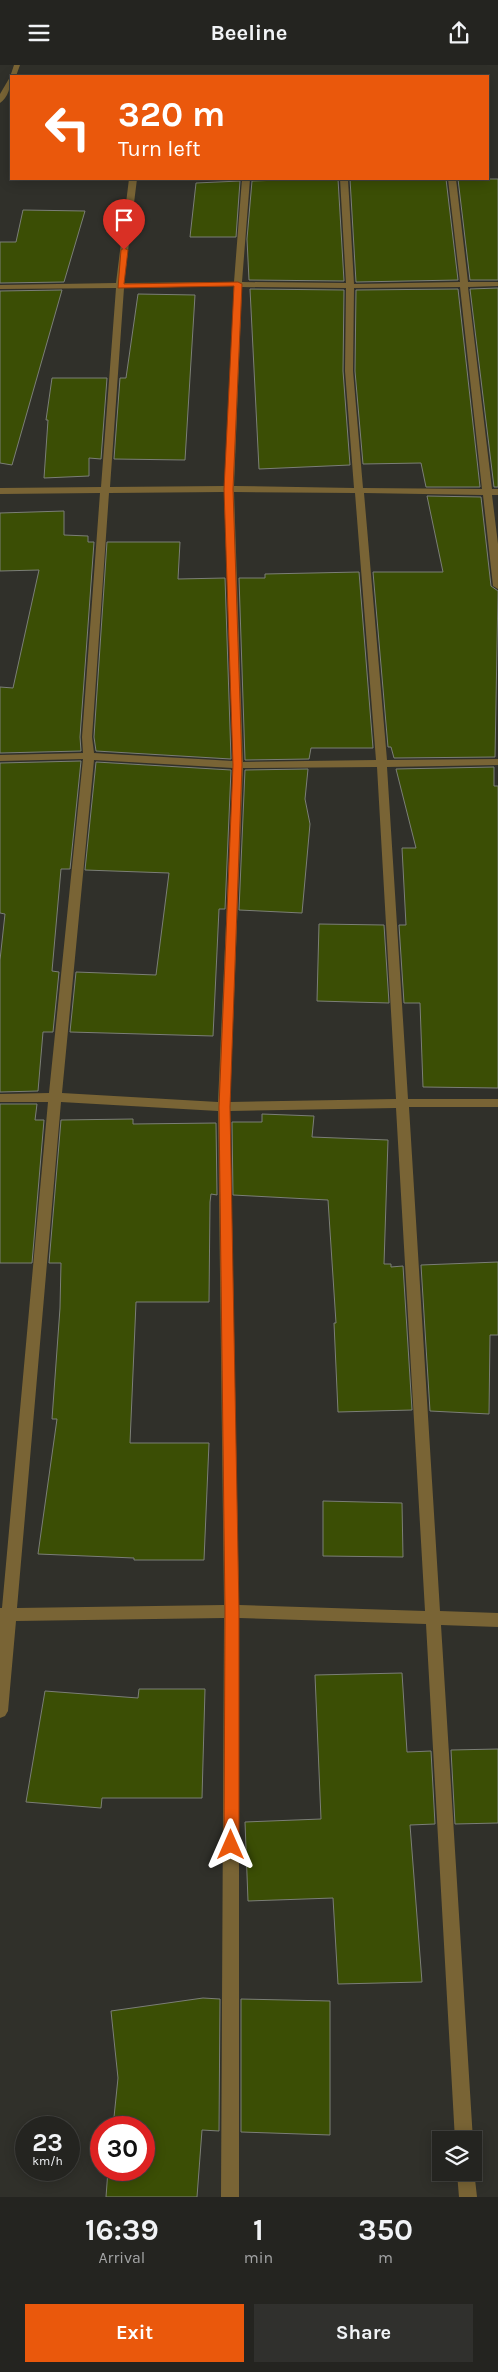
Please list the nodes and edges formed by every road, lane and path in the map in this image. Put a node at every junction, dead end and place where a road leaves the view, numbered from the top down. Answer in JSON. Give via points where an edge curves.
{"nodes":[{"id":1,"x":10,"y":84,"type":"edge"},
{"id":2,"x":0,"y":101,"type":"edge"},
{"id":3,"x":133,"y":180,"type":"edge"},
{"id":4,"x":246,"y":180,"type":"edge"},
{"id":5,"x":344,"y":180,"type":"edge"},
{"id":6,"x":452,"y":180,"type":"edge"},
{"id":7,"x":238,"y":284,"type":"junction"},
{"id":8,"x":498,"y":284,"type":"edge"},
{"id":9,"x":463,"y":285,"type":"junction"},
{"id":10,"x":120,"y":286,"type":"junction"},
{"id":11,"x":350,"y":286,"type":"junction"},
{"id":12,"x":0,"y":287,"type":"edge"},
{"id":13,"x":228,"y":489,"type":"junction"},
{"id":14,"x":0,"y":491,"type":"edge"},
{"id":15,"x":106,"y":491,"type":"junction"},
{"id":16,"x":360,"y":491,"type":"junction"},
{"id":17,"x":486,"y":492,"type":"junction"},
{"id":18,"x":498,"y":492,"type":"edge"},
{"id":19,"x":498,"y":586,"type":"edge"},
{"id":20,"x":89,"y":756,"type":"junction"},
{"id":21,"x":0,"y":757,"type":"edge"},
{"id":22,"x":498,"y":761,"type":"edge"},
{"id":23,"x":382,"y":764,"type":"junction"},
{"id":24,"x":238,"y":765,"type":"junction"},
{"id":25,"x":55,"y":1097,"type":"junction"},
{"id":26,"x":0,"y":1098,"type":"edge"},
{"id":27,"x":402,"y":1103,"type":"junction"},
{"id":28,"x":498,"y":1103,"type":"edge"},
{"id":29,"x":224,"y":1107,"type":"junction"},
{"id":30,"x":232,"y":1611,"type":"junction"},
{"id":31,"x":5,"y":1615,"type":"edge"},
{"id":32,"x":432,"y":1620,"type":"junction"},
{"id":33,"x":498,"y":1621,"type":"edge"},
{"id":34,"x":0,"y":1711,"type":"edge"},
{"id":35,"x":463,"y":2131,"type":"edge"},
{"id":36,"x":467,"y":2181,"type":"edge"},
{"id":37,"x":230,"y":2197,"type":"edge"},
{"id":38,"x":468,"y":2197,"type":"edge"}],
"edges":[{"from":1,"to":2,"type":"street"},
{"from":3,"to":10,"type":"street"},
{"from":4,"to":7,"type":"street"},
{"from":5,"to":11,"type":"street"},
{"from":6,"to":9,"type":"street"},
{"from":7,"to":10,"type":"street"},
{"from":7,"to":11,"type":"street"},
{"from":7,"to":13,"type":"street"},
{"from":8,"to":9,"type":"street"},
{"from":9,"to":11,"type":"street"},
{"from":9,"to":17,"type":"street"},
{"from":10,"to":12,"type":"street"},
{"from":10,"to":15,"type":"street"},
{"from":11,"to":16,"type":"street","via":[[349,371]]},
{"from":13,"to":15,"type":"street"},
{"from":13,"to":16,"type":"street"},
{"from":13,"to":24,"type":"street"},
{"from":14,"to":15,"type":"street"},
{"from":15,"to":20,"type":"street","via":[[87,737]]},
{"from":16,"to":17,"type":"street"},
{"from":16,"to":23,"type":"street"},
{"from":17,"to":18,"type":"street"},
{"from":17,"to":19,"type":"street"},
{"from":20,"to":21,"type":"street"},
{"from":20,"to":24,"type":"street"},
{"from":20,"to":25,"type":"street"},
{"from":22,"to":23,"type":"street"},
{"from":23,"to":24,"type":"street"},
{"from":23,"to":27,"type":"street"},
{"from":24,"to":29,"type":"street"},
{"from":25,"to":26,"type":"street"},
{"from":25,"to":29,"type":"street"},
{"from":25,"to":31,"type":"street"},
{"from":27,"to":28,"type":"street"},
{"from":27,"to":29,"type":"street"},
{"from":27,"to":32,"type":"street"},
{"from":29,"to":30,"type":"street"},
{"from":30,"to":31,"type":"street"},
{"from":30,"to":32,"type":"street"},
{"from":30,"to":37,"type":"street"},
{"from":31,"to":34,"type":"street"},
{"from":32,"to":33,"type":"street"},
{"from":32,"to":35,"type":"street"},
{"from":36,"to":38,"type":"street"}]}
